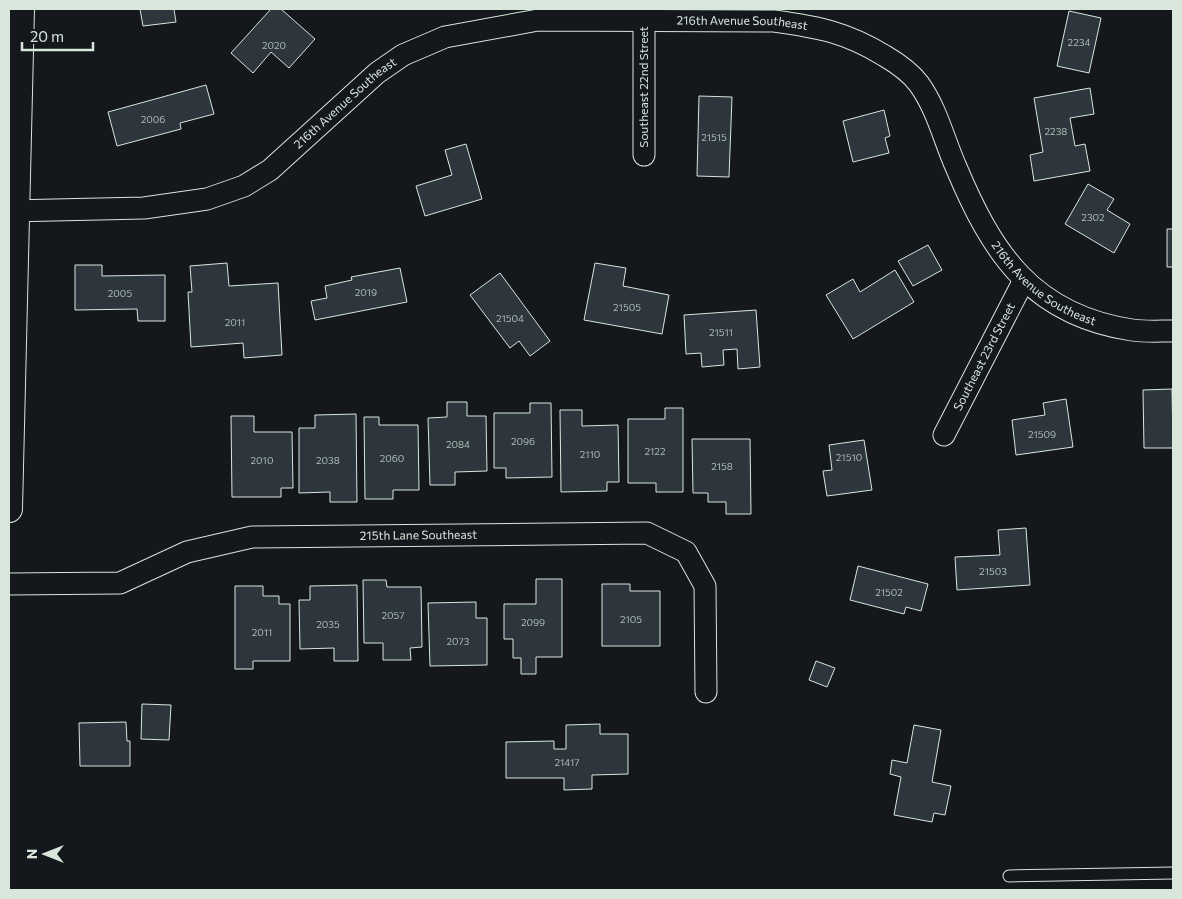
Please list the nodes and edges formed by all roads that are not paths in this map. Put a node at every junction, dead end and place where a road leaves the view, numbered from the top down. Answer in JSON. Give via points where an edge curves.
{"nodes":[{"id":1,"x":21,"y":9,"type":"edge"},
{"id":2,"x":644,"y":20,"type":"junction"},
{"id":3,"x":644,"y":155,"type":"dead end"},
{"id":4,"x":13,"y":211,"type":"edge"},
{"id":5,"x":1024,"y":280,"type":"junction"},
{"id":6,"x":1173,"y":331,"type":"edge"},
{"id":7,"x":944,"y":435,"type":"dead end"},
{"id":8,"x":9,"y":510,"type":"edge"},
{"id":9,"x":9,"y":584,"type":"edge"},
{"id":10,"x":706,"y":692,"type":"dead end"},
{"id":11,"x":1173,"y":873,"type":"edge"},
{"id":12,"x":1009,"y":876,"type":"dead end"}],
"edges":[{"from":1,"to":4,"type":"street"},
{"from":2,"to":3,"type":"street","name":"Southeast 22nd Street"},
{"from":2,"to":4,"type":"street","name":"216th Avenue Southeast","via":[[538,20],[445,37],[403,55],[377,73],[270,170],[244,186],[207,199],[144,208]]},
{"from":2,"to":5,"type":"street","name":"216th Avenue Southeast","via":[[774,21],[808,25],[843,34],[901,65],[919,84],[935,113],[972,204],[996,247]]},
{"from":4,"to":8,"type":"street"},
{"from":5,"to":6,"type":"street","name":"216th Avenue Southeast","via":[[1045,298],[1068,311],[1132,330]]},
{"from":5,"to":7,"type":"street","name":"Southeast 23rd Street"},
{"from":9,"to":10,"type":"street","name":"215th Lane Southeast","via":[[120,583],[187,552],[252,537],[647,533],[686,552],[705,586]]},
{"from":11,"to":12,"type":"lane"}]}
